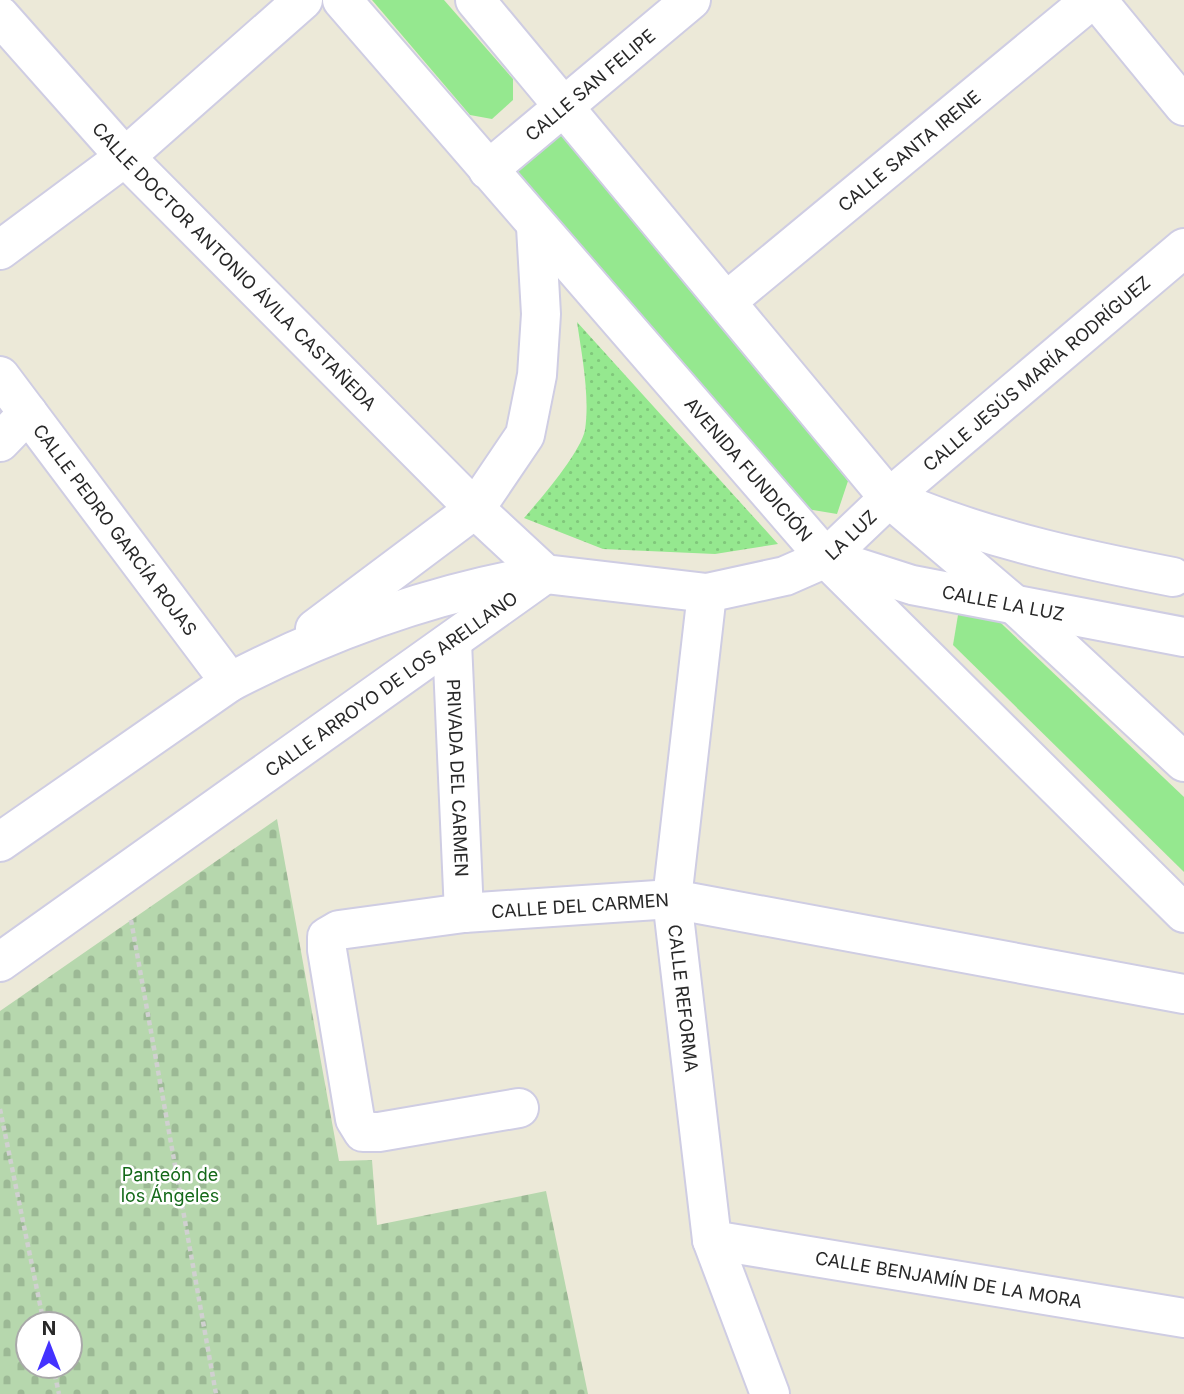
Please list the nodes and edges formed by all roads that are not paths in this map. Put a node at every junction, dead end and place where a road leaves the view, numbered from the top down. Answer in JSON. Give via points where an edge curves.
{"nodes":[{"id":1,"x":303,"y":0,"type":"edge"},
{"id":2,"x":342,"y":0,"type":"edge"},
{"id":3,"x":475,"y":0,"type":"edge"},
{"id":4,"x":691,"y":0,"type":"edge"},
{"id":5,"x":1091,"y":0,"type":"edge"},
{"id":6,"x":1097,"y":0,"type":"edge"},
{"id":7,"x":0,"y":16,"type":"edge"},
{"id":8,"x":565,"y":106,"type":"junction"},
{"id":9,"x":1184,"y":106,"type":"edge"},
{"id":10,"x":125,"y":157,"type":"junction"},
{"id":11,"x":488,"y":170,"type":"junction"},
{"id":12,"x":536,"y":227,"type":"junction"},
{"id":13,"x":1184,"y":248,"type":"edge"},
{"id":14,"x":0,"y":250,"type":"edge"},
{"id":15,"x":727,"y":301,"type":"junction"},
{"id":16,"x":0,"y":376,"type":"edge"},
{"id":17,"x":28,"y":413,"type":"junction"},
{"id":18,"x":0,"y":442,"type":"edge"},
{"id":19,"x":889,"y":498,"type":"junction"},
{"id":20,"x":475,"y":509,"type":"junction"},
{"id":21,"x":826,"y":558,"type":"junction"},
{"id":22,"x":1179,"y":573,"type":"edge"},
{"id":23,"x":545,"y":574,"type":"junction"},
{"id":24,"x":707,"y":593,"type":"junction"},
{"id":25,"x":1016,"y":606,"type":"junction"},
{"id":26,"x":1128,"y":626,"type":"junction"},
{"id":27,"x":1184,"y":636,"type":"edge"},
{"id":28,"x":452,"y":642,"type":"junction"},
{"id":29,"x":271,"y":661,"type":"junction"},
{"id":30,"x":230,"y":682,"type":"junction"},
{"id":31,"x":1184,"y":762,"type":"edge"},
{"id":32,"x":0,"y":842,"type":"edge"},
{"id":33,"x":672,"y":899,"type":"junction"},
{"id":34,"x":1184,"y":913,"type":"edge"},
{"id":35,"x":464,"y":914,"type":"junction"},
{"id":36,"x":0,"y":962,"type":"edge"},
{"id":37,"x":1184,"y":994,"type":"edge"},
{"id":38,"x":519,"y":1108,"type":"dead end"},
{"id":39,"x":712,"y":1240,"type":"junction"},
{"id":40,"x":1184,"y":1318,"type":"edge"},
{"id":41,"x":770,"y":1394,"type":"edge"}],
"edges":[{"from":1,"to":10,"type":"street"},
{"from":2,"to":11,"type":"street","name":"AVENIDA FUNDICIÓN"},
{"from":3,"to":8,"type":"street"},
{"from":4,"to":8,"type":"street","name":"CALLE SAN FELIPE"},
{"from":5,"to":15,"type":"street","name":"CALLE SANTA IRENE"},
{"from":6,"to":9,"type":"street"},
{"from":7,"to":10,"type":"street","name":"CALLE DOCTOR ANTONIO ÁVILA CASTAÑEDA"},
{"from":8,"to":11,"type":"street","name":"CALLE SAN FELIPE"},
{"from":8,"to":15,"type":"street"},
{"from":10,"to":14,"type":"street"},
{"from":10,"to":20,"type":"street","name":"CALLE DOCTOR ANTONIO ÁVILA CASTAÑEDA"},
{"from":11,"to":12,"type":"street","name":"AVENIDA FUNDICIÓN"},
{"from":12,"to":20,"type":"street","name":"CALLE ARROYO DE LOS ARELLANO","via":[[541,314],[537,375],[525,435]]},
{"from":12,"to":21,"type":"street","name":"AVENIDA FUNDICIÓN"},
{"from":13,"to":19,"type":"street","name":"CALLE JESÚS MARÍA RODRÍGUEZ"},
{"from":15,"to":19,"type":"street"},
{"from":16,"to":17,"type":"street","name":"CALLE PEDRO GARCÍA ROJAS"},
{"from":17,"to":18,"type":"street"},
{"from":17,"to":30,"type":"street","name":"CALLE PEDRO GARCÍA ROJAS"},
{"from":19,"to":21,"type":"street","name":"LA LUZ"},
{"from":19,"to":22,"type":"street","name":"LA LUZ","via":[[967,528],[1061,555]]},
{"from":19,"to":25,"type":"street"},
{"from":20,"to":23,"type":"street"},
{"from":20,"to":29,"type":"street","name":"CALLE ARROYO DE LOS ARELLANO"},
{"from":21,"to":24,"type":"street","name":"LA LUZ","via":[[785,576]]},
{"from":21,"to":25,"type":"street","name":"CALLE LA LUZ","via":[[912,585]]},
{"from":21,"to":34,"type":"street","name":"AVENIDA FUNDICIÓN"},
{"from":22,"to":26,"type":"street","name":"LA LUZ"},
{"from":23,"to":24,"type":"street","name":"LA LUZ"},
{"from":23,"to":28,"type":"street","name":"CALLE ARROYO DE LOS ARELLANO"},
{"from":23,"to":29,"type":"street","name":"CALLE ARROYO DE LOS ARELLANO","via":[[408,606]]},
{"from":24,"to":33,"type":"street","name":"CALLE REFORMA"},
{"from":25,"to":26,"type":"street","name":"CALLE LA LUZ"},
{"from":25,"to":31,"type":"street"},
{"from":26,"to":27,"type":"street","name":"CALLE LA LUZ"},
{"from":28,"to":35,"type":"street","name":"PRIVADA DEL CARMEN"},
{"from":28,"to":36,"type":"street","name":"CALLE ARROYO DE LOS ARELLANO"},
{"from":29,"to":30,"type":"street","name":"CALLE ARROYO DE LOS ARELLANO"},
{"from":30,"to":32,"type":"street","name":"CALLE ARROYO DE LOS ARELLANO"},
{"from":33,"to":35,"type":"street","name":"CALLE DEL CARMEN"},
{"from":33,"to":37,"type":"street","name":"CALLE DEL CARMEN"},
{"from":33,"to":39,"type":"street","name":"CALLE REFORMA"},
{"from":35,"to":38,"type":"street","name":"CALLE DEL CARMEN","via":[[339,930],[327,937],[355,1119],[363,1132],[379,1132]]},
{"from":39,"to":40,"type":"street","name":"CALLE BENJAMÍN DE LA MORA"},
{"from":39,"to":41,"type":"street","name":"CALLE REFORMA"}]}
